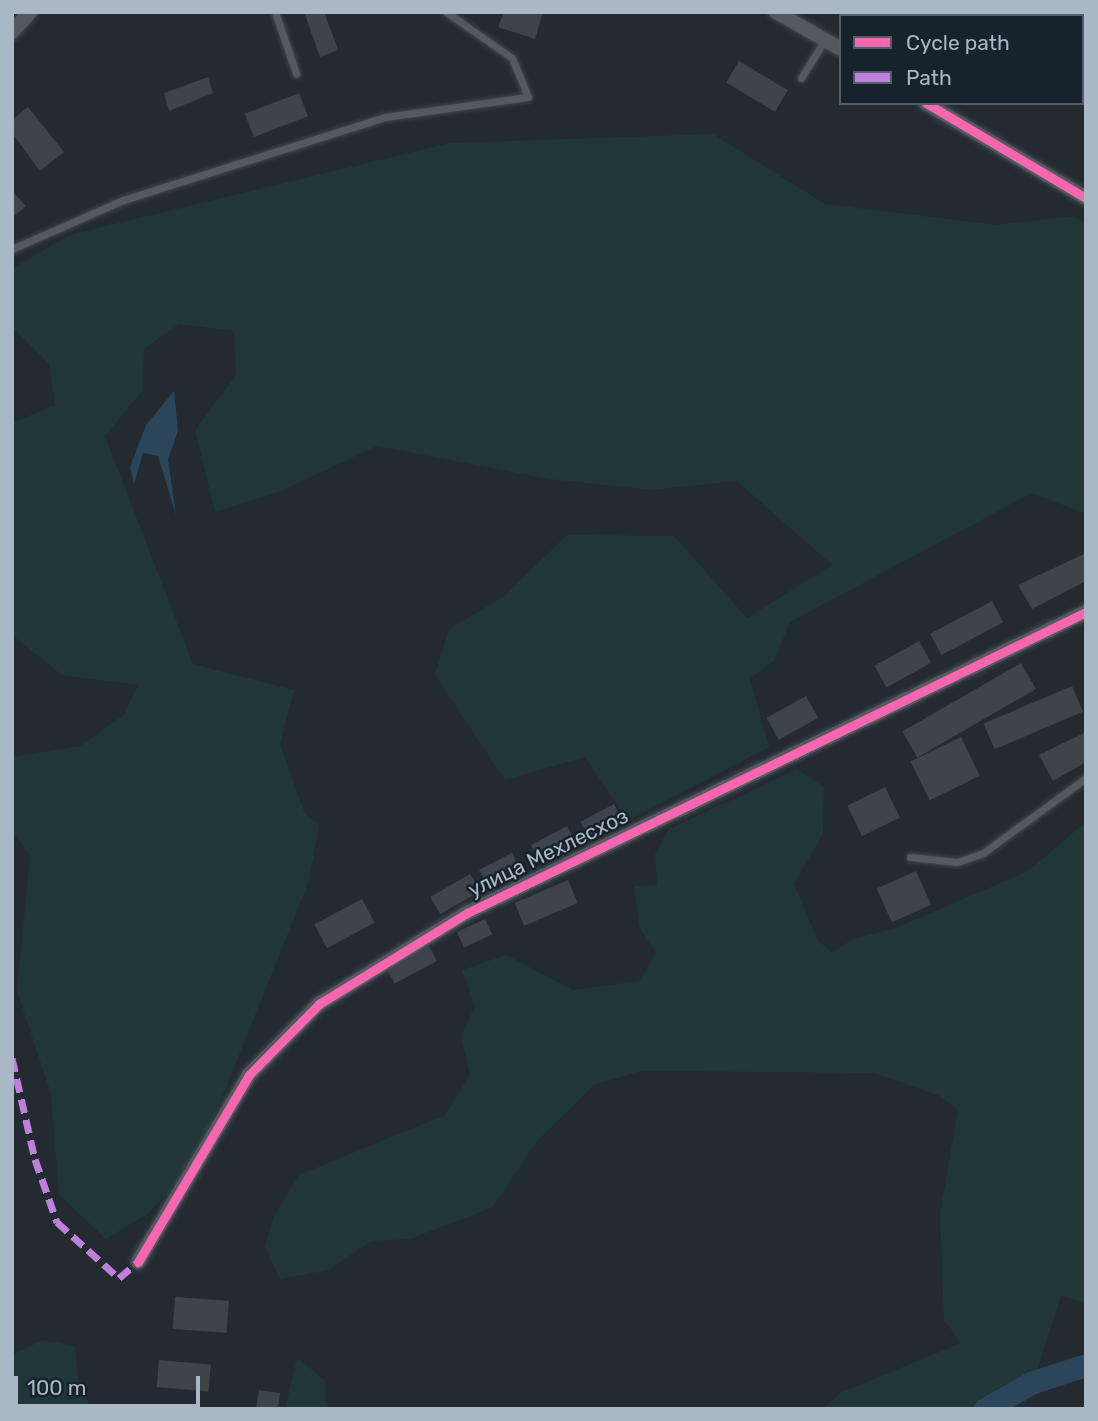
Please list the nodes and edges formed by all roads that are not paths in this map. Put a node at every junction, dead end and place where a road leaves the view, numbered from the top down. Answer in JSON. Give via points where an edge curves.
{"nodes":[{"id":1,"x":30,"y":12,"type":"edge"},
{"id":2,"x":275,"y":12,"type":"edge"},
{"id":3,"x":446,"y":12,"type":"edge"},
{"id":4,"x":776,"y":12,"type":"edge"},
{"id":5,"x":12,"y":32,"type":"edge"},
{"id":6,"x":824,"y":41,"type":"junction"},
{"id":7,"x":839,"y":49,"type":"edge"},
{"id":8,"x":296,"y":74,"type":"dead end"},
{"id":9,"x":801,"y":78,"type":"dead end"},
{"id":10,"x":929,"y":105,"type":"edge"},
{"id":11,"x":1086,"y":198,"type":"edge"},
{"id":12,"x":12,"y":249,"type":"edge"},
{"id":13,"x":1086,"y":612,"type":"edge"},
{"id":14,"x":1086,"y":778,"type":"edge"},
{"id":15,"x":910,"y":857,"type":"dead end"},
{"id":16,"x":138,"y":1262,"type":"dead end"}],
"edges":[{"from":1,"to":5,"type":"street"},
{"from":2,"to":8,"type":"lane"},
{"from":3,"to":12,"type":"lane","via":[[512,58],[528,97],[385,117],[122,200]]},
{"from":4,"to":6,"type":"street"},
{"from":6,"to":7,"type":"street"},
{"from":6,"to":9,"type":"lane"},
{"from":10,"to":11,"type":"street"},
{"from":13,"to":16,"type":"street","name":"улица Мехлесхоз","via":[[467,913],[319,1004],[249,1075]]},
{"from":14,"to":15,"type":"lane","via":[[983,853],[957,862]]}]}
